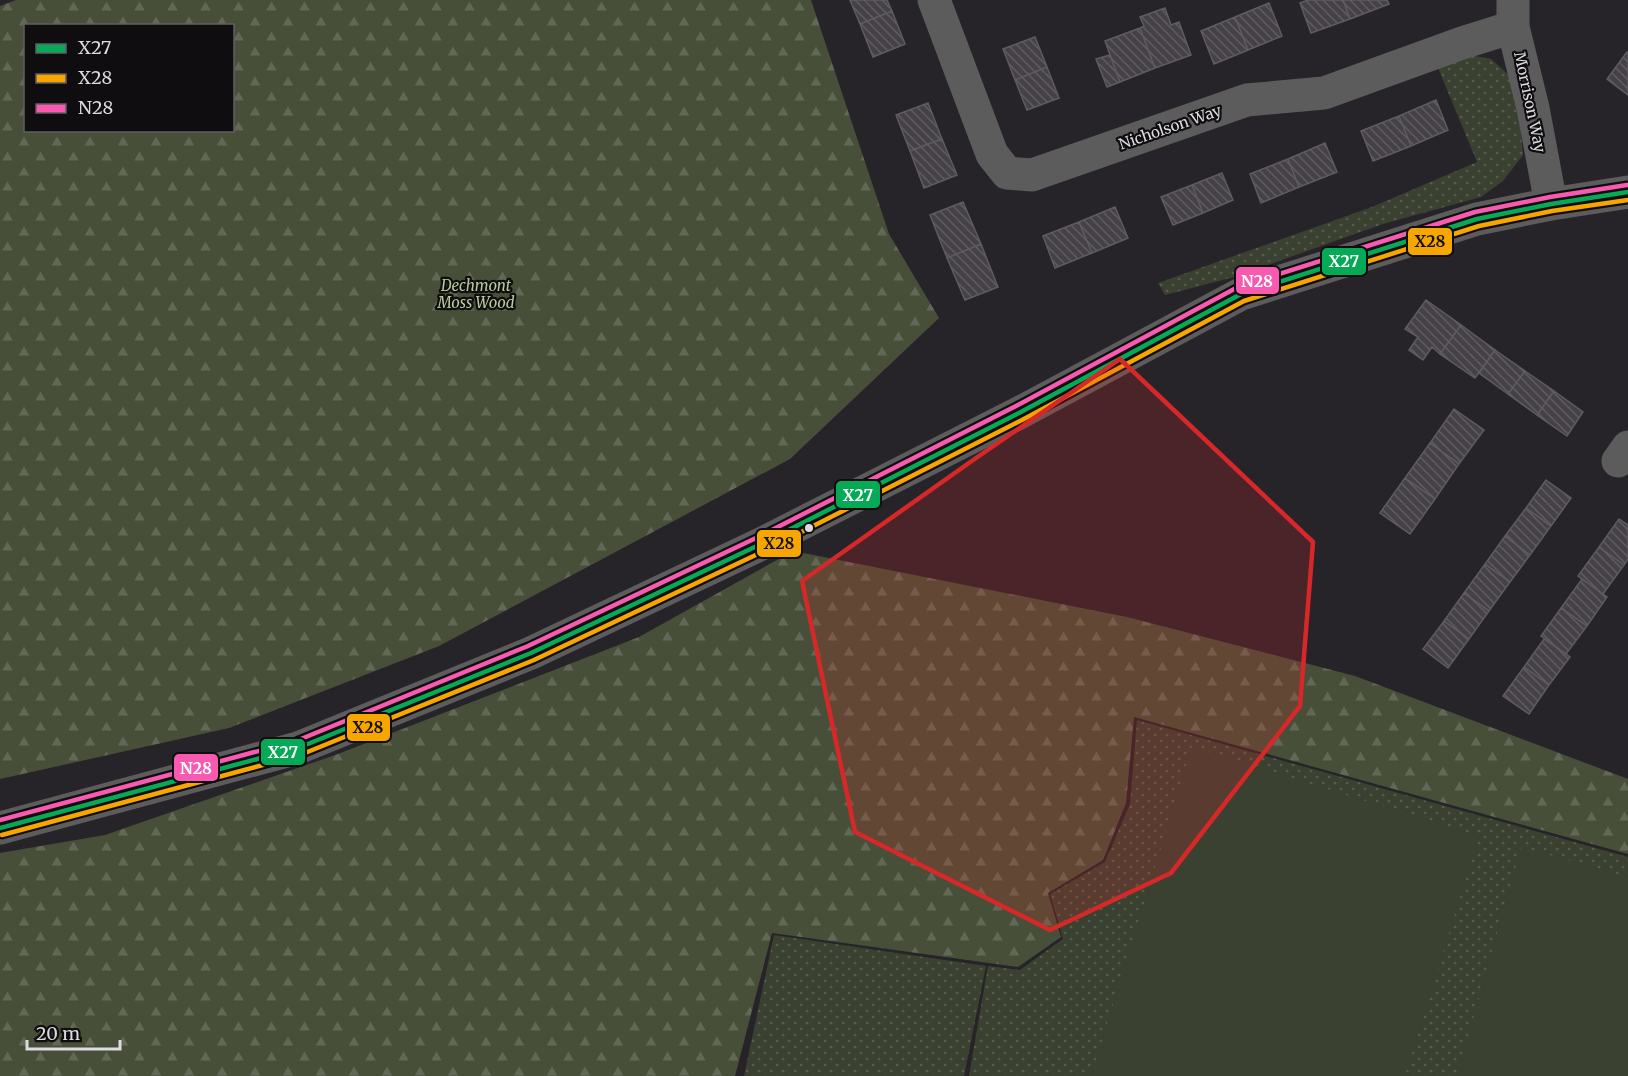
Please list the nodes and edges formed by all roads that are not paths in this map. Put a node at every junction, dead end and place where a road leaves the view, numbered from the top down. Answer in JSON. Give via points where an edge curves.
{"nodes":[{"id":1,"x":934,"y":0,"type":"edge"},
{"id":2,"x":1513,"y":14,"type":"edge"},
{"id":3,"x":1628,"y":192,"type":"edge"},
{"id":4,"x":1551,"y":204,"type":"junction"},
{"id":5,"x":0,"y":828,"type":"edge"}],
"edges":[{"from":1,"to":2,"type":"street","name":"Nicholson Way","via":[[992,154],[1007,173],[1032,175],[1247,100],[1324,93],[1462,43]]},
{"from":2,"to":4,"type":"street","name":"Morrison Way"},
{"from":3,"to":4,"type":"street"},
{"from":4,"to":5,"type":"street","via":[[1477,219],[1241,294],[735,557],[531,653],[298,748]]}]}
